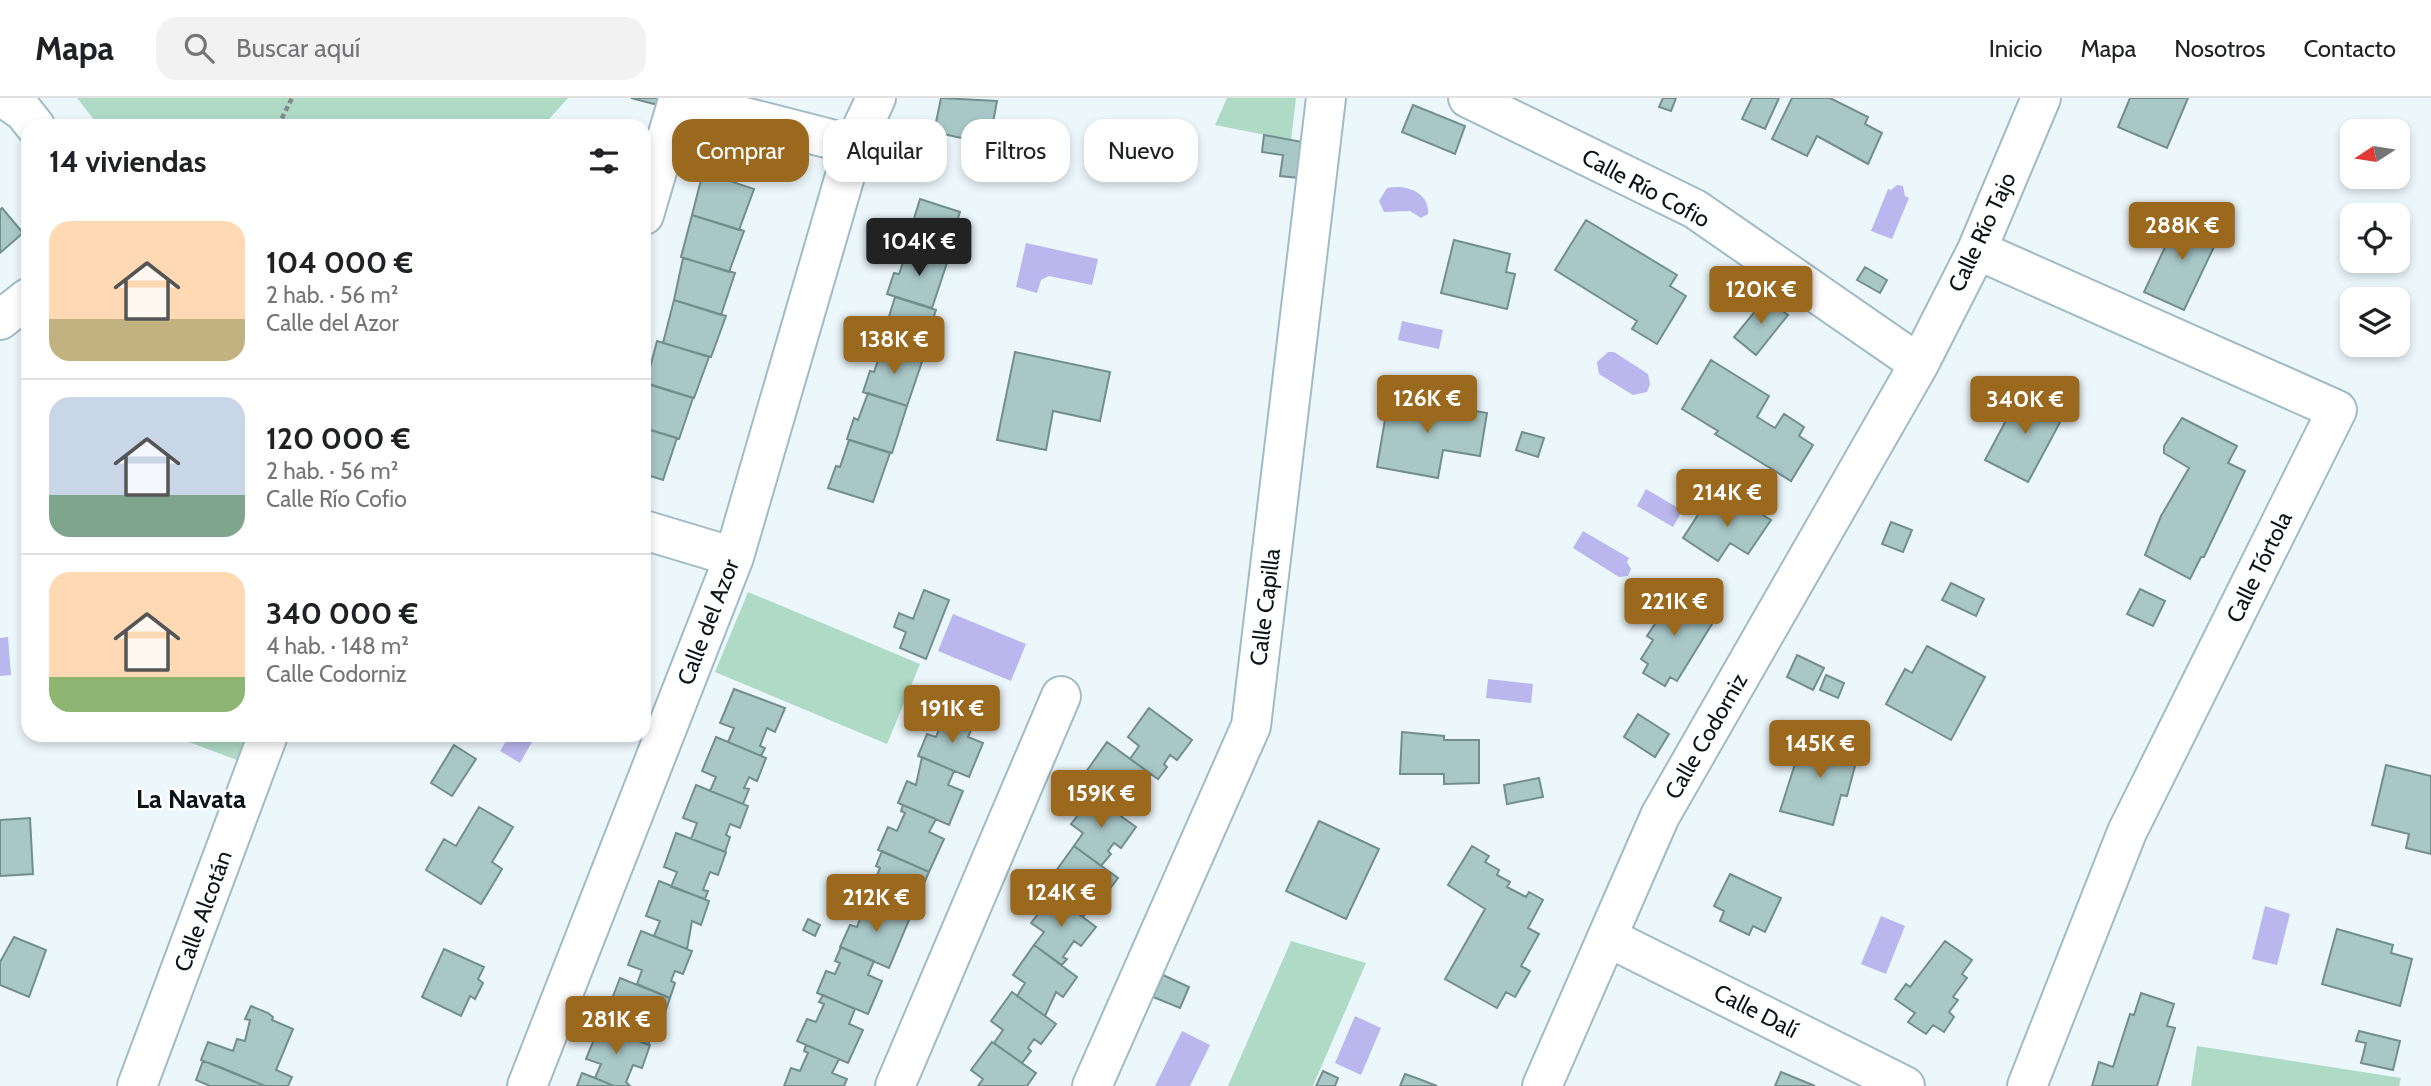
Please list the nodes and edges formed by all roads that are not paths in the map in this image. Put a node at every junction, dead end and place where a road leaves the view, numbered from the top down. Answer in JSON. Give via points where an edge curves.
{"nodes":[{"id":1,"x":5,"y":98,"type":"edge"},
{"id":2,"x":876,"y":98,"type":"edge"},
{"id":3,"x":1468,"y":98,"type":"edge"},
{"id":4,"x":2041,"y":98,"type":"edge"},
{"id":5,"x":1335,"y":102,"type":"edge"},
{"id":6,"x":30,"y":119,"type":"edge"},
{"id":7,"x":866,"y":119,"type":"edge"},
{"id":8,"x":823,"y":137,"type":"edge"},
{"id":9,"x":843,"y":182,"type":"edge"},
{"id":10,"x":651,"y":191,"type":"edge"},
{"id":11,"x":1976,"y":250,"type":"junction"},
{"id":12,"x":21,"y":304,"type":"edge"},
{"id":13,"x":0,"y":320,"type":"edge"},
{"id":14,"x":1919,"y":364,"type":"junction"},
{"id":15,"x":651,"y":532,"type":"edge"},
{"id":16,"x":734,"y":557,"type":"junction"},
{"id":17,"x":1061,"y":696,"type":"dead end"},
{"id":18,"x":265,"y":742,"type":"edge"},
{"id":19,"x":1607,"y":937,"type":"junction"},
{"id":20,"x":137,"y":1086,"type":"edge"},
{"id":21,"x":527,"y":1086,"type":"edge"},
{"id":22,"x":895,"y":1086,"type":"edge"},
{"id":23,"x":1093,"y":1086,"type":"edge"},
{"id":24,"x":1542,"y":1086,"type":"edge"},
{"id":25,"x":1905,"y":1086,"type":"edge"},
{"id":26,"x":2027,"y":1086,"type":"edge"}],
"edges":[{"from":1,"to":6,"type":"street"},
{"from":2,"to":7,"type":"street","name":"Calle del Azor"},
{"from":3,"to":14,"type":"street","name":"Calle Río Cofio","via":[[1695,209]]},
{"from":4,"to":11,"type":"street","name":"Calle Río Tajo"},
{"from":5,"to":23,"type":"street","name":"Calle Capilla","via":[[1251,726]]},
{"from":8,"to":10,"type":"street","via":[[678,100]]},
{"from":9,"to":16,"type":"street","name":"Calle del Azor"},
{"from":11,"to":14,"type":"street","name":"Calle Río Tajo"},
{"from":11,"to":26,"type":"street","name":"Calle Tórtola","via":[[2337,410],[2127,832]]},
{"from":12,"to":13,"type":"street"},
{"from":14,"to":19,"type":"street","name":"Calle Codorniz","via":[[1660,816]]},
{"from":15,"to":16,"type":"street"},
{"from":16,"to":21,"type":"street","name":"Calle del Azor"},
{"from":17,"to":22,"type":"street"},
{"from":18,"to":20,"type":"street","name":"Calle Alcotán"},
{"from":19,"to":24,"type":"street","name":"Calle Codorniz"},
{"from":19,"to":25,"type":"street","name":"Calle Dalí"}]}
